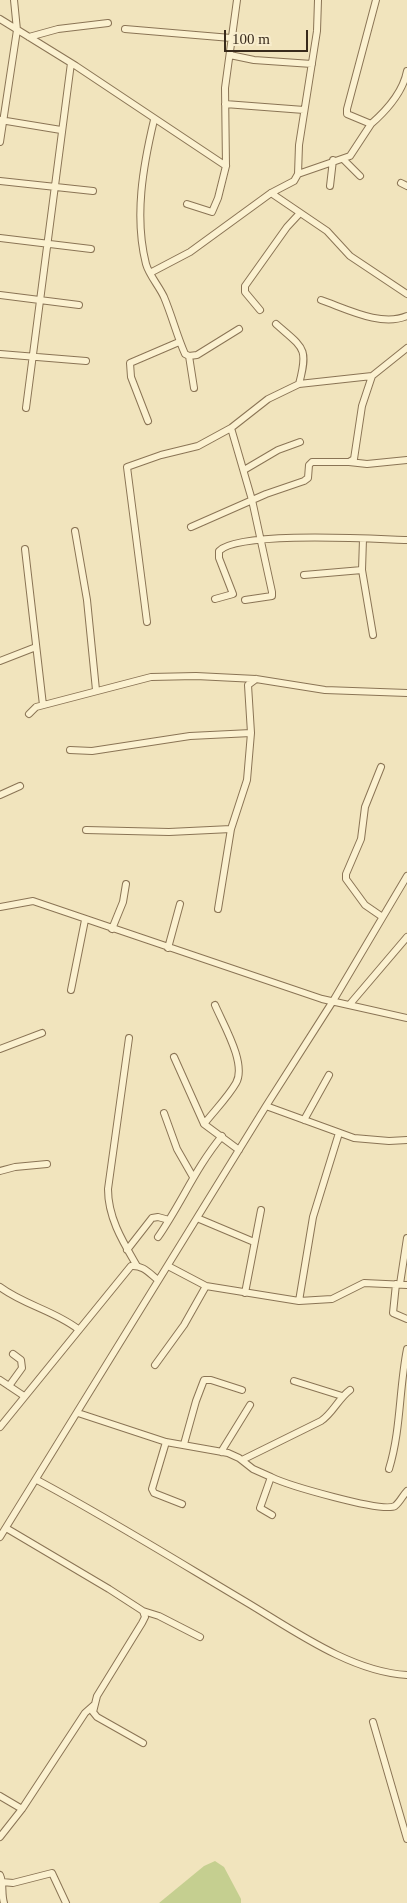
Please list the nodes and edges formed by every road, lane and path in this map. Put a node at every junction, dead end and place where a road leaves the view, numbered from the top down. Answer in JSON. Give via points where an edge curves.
{"nodes":[{"id":1,"x":14,"y":0,"type":"edge"},
{"id":2,"x":237,"y":0,"type":"edge"},
{"id":3,"x":318,"y":0,"type":"edge"},
{"id":4,"x":376,"y":0,"type":"edge"},
{"id":5,"x":0,"y":19,"type":"edge"},
{"id":6,"x":108,"y":23,"type":"dead end"},
{"id":7,"x":125,"y":29,"type":"dead end"},
{"id":8,"x":17,"y":30,"type":"junction"},
{"id":9,"x":29,"y":37,"type":"junction"},
{"id":10,"x":231,"y":38,"type":"junction"},
{"id":11,"x":230,"y":54,"type":"junction"},
{"id":12,"x":71,"y":63,"type":"junction"},
{"id":13,"x":312,"y":64,"type":"junction"},
{"id":14,"x":407,"y":71,"type":"edge"},
{"id":15,"x":225,"y":104,"type":"junction"},
{"id":16,"x":304,"y":110,"type":"junction"},
{"id":17,"x":1,"y":120,"type":"edge"},
{"id":18,"x":154,"y":120,"type":"junction"},
{"id":19,"x":372,"y":124,"type":"junction"},
{"id":20,"x":61,"y":130,"type":"junction"},
{"id":21,"x":0,"y":142,"type":"edge"},
{"id":22,"x":343,"y":159,"type":"junction"},
{"id":23,"x":333,"y":160,"type":"junction"},
{"id":24,"x":226,"y":166,"type":"junction"},
{"id":25,"x":298,"y":174,"type":"junction"},
{"id":26,"x":360,"y":176,"type":"dead end"},
{"id":27,"x":0,"y":181,"type":"edge"},
{"id":28,"x":54,"y":186,"type":"junction"},
{"id":29,"x":330,"y":186,"type":"dead end"},
{"id":30,"x":93,"y":190,"type":"dead end"},
{"id":31,"x":271,"y":193,"type":"junction"},
{"id":32,"x":187,"y":204,"type":"dead end"},
{"id":33,"x":300,"y":213,"type":"junction"},
{"id":34,"x":0,"y":238,"type":"edge"},
{"id":35,"x":47,"y":243,"type":"junction"},
{"id":36,"x":91,"y":249,"type":"dead end"},
{"id":37,"x":150,"y":273,"type":"junction"},
{"id":38,"x":407,"y":294,"type":"edge"},
{"id":39,"x":0,"y":295,"type":"edge"},
{"id":40,"x":40,"y":300,"type":"junction"},
{"id":41,"x":321,"y":300,"type":"dead end"},
{"id":42,"x":79,"y":305,"type":"dead end"},
{"id":43,"x":260,"y":310,"type":"dead end"},
{"id":44,"x":407,"y":316,"type":"edge"},
{"id":45,"x":276,"y":324,"type":"dead end"},
{"id":46,"x":239,"y":329,"type":"dead end"},
{"id":47,"x":180,"y":342,"type":"junction"},
{"id":48,"x":407,"y":348,"type":"edge"},
{"id":49,"x":0,"y":354,"type":"edge"},
{"id":50,"x":189,"y":356,"type":"junction"},
{"id":51,"x":34,"y":357,"type":"junction"},
{"id":52,"x":86,"y":361,"type":"dead end"},
{"id":53,"x":372,"y":376,"type":"junction"},
{"id":54,"x":299,"y":384,"type":"junction"},
{"id":55,"x":194,"y":388,"type":"dead end"},
{"id":56,"x":26,"y":408,"type":"dead end"},
{"id":57,"x":148,"y":421,"type":"dead end"},
{"id":58,"x":232,"y":428,"type":"junction"},
{"id":59,"x":300,"y":442,"type":"dead end"},
{"id":60,"x":407,"y":460,"type":"edge"},
{"id":61,"x":349,"y":462,"type":"junction"},
{"id":62,"x":244,"y":470,"type":"junction"},
{"id":63,"x":252,"y":500,"type":"junction"},
{"id":64,"x":191,"y":527,"type":"dead end"},
{"id":65,"x":75,"y":531,"type":"dead end"},
{"id":66,"x":261,"y":539,"type":"junction"},
{"id":67,"x":363,"y":539,"type":"junction"},
{"id":68,"x":407,"y":540,"type":"edge"},
{"id":69,"x":25,"y":549,"type":"dead end"},
{"id":70,"x":362,"y":570,"type":"junction"},
{"id":71,"x":304,"y":576,"type":"dead end"},
{"id":72,"x":215,"y":598,"type":"dead end"},
{"id":73,"x":245,"y":600,"type":"dead end"},
{"id":74,"x":147,"y":622,"type":"dead end"},
{"id":75,"x":373,"y":635,"type":"dead end"},
{"id":76,"x":36,"y":647,"type":"junction"},
{"id":77,"x":0,"y":661,"type":"edge"},
{"id":78,"x":256,"y":679,"type":"junction"},
{"id":79,"x":96,"y":690,"type":"junction"},
{"id":80,"x":407,"y":693,"type":"edge"},
{"id":81,"x":43,"y":705,"type":"junction"},
{"id":82,"x":29,"y":714,"type":"dead end"},
{"id":83,"x":251,"y":732,"type":"junction"},
{"id":84,"x":70,"y":750,"type":"dead end"},
{"id":85,"x":381,"y":767,"type":"dead end"},
{"id":86,"x":20,"y":786,"type":"dead end"},
{"id":87,"x":0,"y":795,"type":"edge"},
{"id":88,"x":231,"y":829,"type":"junction"},
{"id":89,"x":86,"y":830,"type":"dead end"},
{"id":90,"x":407,"y":876,"type":"edge"},
{"id":91,"x":126,"y":884,"type":"dead end"},
{"id":92,"x":180,"y":904,"type":"dead end"},
{"id":93,"x":0,"y":907,"type":"edge"},
{"id":94,"x":218,"y":909,"type":"dead end"},
{"id":95,"x":381,"y":916,"type":"junction"},
{"id":96,"x":85,"y":920,"type":"junction"},
{"id":97,"x":112,"y":929,"type":"junction"},
{"id":98,"x":407,"y":938,"type":"edge"},
{"id":99,"x":168,"y":948,"type":"junction"},
{"id":100,"x":71,"y":990,"type":"dead end"},
{"id":101,"x":332,"y":1001,"type":"junction"},
{"id":102,"x":350,"y":1004,"type":"junction"},
{"id":103,"x":215,"y":1005,"type":"dead end"},
{"id":104,"x":407,"y":1018,"type":"edge"},
{"id":105,"x":42,"y":1033,"type":"dead end"},
{"id":106,"x":129,"y":1038,"type":"dead end"},
{"id":107,"x":0,"y":1048,"type":"edge"},
{"id":108,"x":174,"y":1057,"type":"dead end"},
{"id":109,"x":329,"y":1075,"type":"dead end"},
{"id":110,"x":266,"y":1106,"type":"junction"},
{"id":111,"x":164,"y":1113,"type":"dead end"},
{"id":112,"x":304,"y":1120,"type":"junction"},
{"id":113,"x":204,"y":1124,"type":"junction"},
{"id":114,"x":339,"y":1134,"type":"junction"},
{"id":115,"x":222,"y":1136,"type":"junction"},
{"id":116,"x":407,"y":1140,"type":"edge"},
{"id":117,"x":239,"y":1150,"type":"junction"},
{"id":118,"x":47,"y":1164,"type":"dead end"},
{"id":119,"x":0,"y":1171,"type":"edge"},
{"id":120,"x":193,"y":1177,"type":"junction"},
{"id":121,"x":261,"y":1210,"type":"dead end"},
{"id":122,"x":197,"y":1218,"type":"junction"},
{"id":123,"x":169,"y":1220,"type":"junction"},
{"id":124,"x":158,"y":1237,"type":"dead end"},
{"id":125,"x":407,"y":1238,"type":"edge"},
{"id":126,"x":254,"y":1242,"type":"junction"},
{"id":127,"x":127,"y":1250,"type":"junction"},
{"id":128,"x":137,"y":1266,"type":"junction"},
{"id":129,"x":168,"y":1266,"type":"junction"},
{"id":130,"x":158,"y":1280,"type":"junction"},
{"id":131,"x":401,"y":1284,"type":"edge"},
{"id":132,"x":206,"y":1286,"type":"junction"},
{"id":133,"x":0,"y":1287,"type":"edge"},
{"id":134,"x":245,"y":1293,"type":"junction"},
{"id":135,"x":299,"y":1301,"type":"junction"},
{"id":136,"x":407,"y":1319,"type":"edge"},
{"id":137,"x":78,"y":1329,"type":"junction"},
{"id":138,"x":407,"y":1349,"type":"edge"},
{"id":139,"x":13,"y":1354,"type":"dead end"},
{"id":140,"x":155,"y":1365,"type":"dead end"},
{"id":141,"x":0,"y":1380,"type":"edge"},
{"id":142,"x":294,"y":1381,"type":"dead end"},
{"id":143,"x":9,"y":1386,"type":"junction"},
{"id":144,"x":242,"y":1390,"type":"dead end"},
{"id":145,"x":350,"y":1390,"type":"dead end"},
{"id":146,"x":24,"y":1396,"type":"junction"},
{"id":147,"x":342,"y":1396,"type":"junction"},
{"id":148,"x":250,"y":1405,"type":"dead end"},
{"id":149,"x":78,"y":1413,"type":"junction"},
{"id":150,"x":0,"y":1427,"type":"edge"},
{"id":151,"x":166,"y":1442,"type":"junction"},
{"id":152,"x":184,"y":1444,"type":"junction"},
{"id":153,"x":221,"y":1452,"type":"junction"},
{"id":154,"x":242,"y":1460,"type":"junction"},
{"id":155,"x":390,"y":1469,"type":"dead end"},
{"id":156,"x":272,"y":1477,"type":"junction"},
{"id":157,"x":37,"y":1480,"type":"junction"},
{"id":158,"x":407,"y":1491,"type":"edge"},
{"id":159,"x":182,"y":1504,"type":"dead end"},
{"id":160,"x":272,"y":1515,"type":"dead end"},
{"id":161,"x":6,"y":1528,"type":"junction"},
{"id":162,"x":0,"y":1537,"type":"edge"},
{"id":163,"x":143,"y":1611,"type":"junction"},
{"id":164,"x":200,"y":1637,"type":"dead end"},
{"id":165,"x":407,"y":1675,"type":"edge"},
{"id":166,"x":94,"y":1705,"type":"junction"},
{"id":167,"x":373,"y":1722,"type":"dead end"},
{"id":168,"x":143,"y":1743,"type":"dead end"},
{"id":169,"x":0,"y":1796,"type":"edge"},
{"id":170,"x":22,"y":1809,"type":"junction"},
{"id":171,"x":0,"y":1837,"type":"edge"},
{"id":172,"x":407,"y":1839,"type":"edge"},
{"id":173,"x":1,"y":1878,"type":"edge"},
{"id":174,"x":4,"y":1903,"type":"edge"},
{"id":175,"x":66,"y":1903,"type":"edge"}],
"edges":[{"from":1,"to":8,"type":"street"},
{"from":2,"to":10,"type":"street"},
{"from":3,"to":13,"type":"street"},
{"from":4,"to":19,"type":"street","via":[[347,109],[350,116]]},
{"from":5,"to":8,"type":"street"},
{"from":6,"to":9,"type":"street","via":[[58,29]]},
{"from":7,"to":10,"type":"street"},
{"from":8,"to":9,"type":"street"},
{"from":8,"to":17,"type":"street"},
{"from":9,"to":12,"type":"street"},
{"from":10,"to":11,"type":"street"},
{"from":11,"to":13,"type":"street","via":[[262,61]]},
{"from":11,"to":15,"type":"street"},
{"from":12,"to":18,"type":"street"},
{"from":12,"to":20,"type":"street"},
{"from":13,"to":16,"type":"street"},
{"from":14,"to":19,"type":"street","via":[[402,88]]},
{"from":15,"to":16,"type":"street"},
{"from":15,"to":24,"type":"street"},
{"from":16,"to":25,"type":"street"},
{"from":17,"to":20,"type":"street"},
{"from":17,"to":21,"type":"street"},
{"from":18,"to":24,"type":"street"},
{"from":18,"to":37,"type":"street","via":[[142,183],[143,249]]},
{"from":19,"to":22,"type":"street","via":[[355,150]]},
{"from":20,"to":28,"type":"street"},
{"from":22,"to":23,"type":"street"},
{"from":22,"to":26,"type":"street"},
{"from":23,"to":25,"type":"street"},
{"from":23,"to":29,"type":"street"},
{"from":24,"to":32,"type":"street","via":[[212,212]]},
{"from":25,"to":31,"type":"street","via":[[294,181]]},
{"from":27,"to":28,"type":"street"},
{"from":28,"to":30,"type":"street"},
{"from":28,"to":35,"type":"street"},
{"from":31,"to":33,"type":"street"},
{"from":31,"to":37,"type":"street","via":[[190,252]]},
{"from":33,"to":38,"type":"street","via":[[327,232],[350,256]]},
{"from":33,"to":43,"type":"street","via":[[286,227],[245,286],[245,292]]},
{"from":34,"to":35,"type":"street"},
{"from":35,"to":36,"type":"street"},
{"from":35,"to":40,"type":"street"},
{"from":37,"to":47,"type":"street","via":[[164,297]]},
{"from":39,"to":40,"type":"street"},
{"from":40,"to":42,"type":"street"},
{"from":40,"to":51,"type":"street"},
{"from":41,"to":44,"type":"street","via":[[390,320]]},
{"from":45,"to":54,"type":"street","via":[[304,352]]},
{"from":46,"to":50,"type":"street","via":[[214,346]]},
{"from":47,"to":50,"type":"street"},
{"from":47,"to":57,"type":"street","via":[[130,363],[131,377]]},
{"from":48,"to":53,"type":"street"},
{"from":49,"to":51,"type":"street"},
{"from":50,"to":55,"type":"street"},
{"from":51,"to":52,"type":"street"},
{"from":51,"to":56,"type":"street"},
{"from":53,"to":54,"type":"street"},
{"from":53,"to":61,"type":"street","via":[[362,406],[356,452]]},
{"from":54,"to":58,"type":"street","via":[[268,399]]},
{"from":58,"to":62,"type":"street"},
{"from":58,"to":74,"type":"street","via":[[198,446],[127,468]]},
{"from":59,"to":62,"type":"street","via":[[278,450]]},
{"from":60,"to":61,"type":"street","via":[[366,464]]},
{"from":61,"to":63,"type":"street","via":[[312,462],[308,478],[304,481]]},
{"from":62,"to":63,"type":"street"},
{"from":63,"to":64,"type":"street"},
{"from":63,"to":66,"type":"street"},
{"from":65,"to":79,"type":"street","via":[[88,607]]},
{"from":66,"to":67,"type":"street"},
{"from":66,"to":72,"type":"street","via":[[223,547],[219,551],[233,594]]},
{"from":66,"to":73,"type":"street","via":[[272,596]]},
{"from":67,"to":68,"type":"street"},
{"from":67,"to":70,"type":"street"},
{"from":69,"to":76,"type":"street"},
{"from":70,"to":71,"type":"street"},
{"from":70,"to":75,"type":"street"},
{"from":76,"to":77,"type":"street"},
{"from":76,"to":81,"type":"street"},
{"from":78,"to":79,"type":"street","via":[[151,677]]},
{"from":78,"to":80,"type":"street","via":[[325,690]]},
{"from":78,"to":83,"type":"street","via":[[248,685]]},
{"from":79,"to":81,"type":"street"},
{"from":81,"to":82,"type":"street","via":[[33,708]]},
{"from":83,"to":84,"type":"street","via":[[190,736],[92,751]]},
{"from":83,"to":88,"type":"street","via":[[247,780]]},
{"from":85,"to":95,"type":"street","via":[[365,807],[361,839],[346,879],[365,905]]},
{"from":86,"to":87,"type":"street"},
{"from":88,"to":89,"type":"street","via":[[169,832]]},
{"from":88,"to":94,"type":"street"},
{"from":90,"to":95,"type":"street"},
{"from":91,"to":97,"type":"street"},
{"from":92,"to":99,"type":"street"},
{"from":93,"to":96,"type":"street","via":[[33,902]]},
{"from":95,"to":101,"type":"street"},
{"from":96,"to":97,"type":"street"},
{"from":96,"to":100,"type":"street"},
{"from":97,"to":99,"type":"street"},
{"from":98,"to":102,"type":"street"},
{"from":99,"to":101,"type":"street"},
{"from":101,"to":102,"type":"street"},
{"from":101,"to":110,"type":"street"},
{"from":102,"to":104,"type":"street"},
{"from":103,"to":113,"type":"street","via":[[239,1062],[240,1073]]},
{"from":105,"to":107,"type":"street"},
{"from":106,"to":127,"type":"street","via":[[108,1189],[108,1205]]},
{"from":108,"to":113,"type":"street"},
{"from":109,"to":112,"type":"street"},
{"from":110,"to":112,"type":"street"},
{"from":110,"to":117,"type":"street"},
{"from":111,"to":120,"type":"street","via":[[177,1149]]},
{"from":112,"to":114,"type":"street"},
{"from":113,"to":115,"type":"street"},
{"from":114,"to":116,"type":"street","via":[[354,1138]]},
{"from":114,"to":135,"type":"street","via":[[313,1217]]},
{"from":115,"to":117,"type":"street"},
{"from":115,"to":120,"type":"street","via":[[204,1157]]},
{"from":117,"to":122,"type":"street"},
{"from":118,"to":119,"type":"street","via":[[15,1166]]},
{"from":120,"to":123,"type":"street"},
{"from":121,"to":126,"type":"street"},
{"from":122,"to":126,"type":"street"},
{"from":122,"to":129,"type":"street"},
{"from":123,"to":124,"type":"street"},
{"from":123,"to":127,"type":"street","via":[[152,1218]]},
{"from":125,"to":131,"type":"street"},
{"from":126,"to":134,"type":"street"},
{"from":127,"to":128,"type":"street"},
{"from":128,"to":130,"type":"street"},
{"from":128,"to":137,"type":"street","via":[[131,1266]]},
{"from":129,"to":130,"type":"street"},
{"from":129,"to":132,"type":"street"},
{"from":130,"to":149,"type":"street"},
{"from":131,"to":135,"type":"street","via":[[364,1283],[332,1299]]},
{"from":131,"to":136,"type":"street","via":[[393,1313]]},
{"from":132,"to":134,"type":"street"},
{"from":132,"to":140,"type":"street","via":[[184,1325]]},
{"from":133,"to":137,"type":"street","via":[[21,1300],[60,1316]]},
{"from":134,"to":135,"type":"street"},
{"from":137,"to":146,"type":"street"},
{"from":138,"to":155,"type":"street"},
{"from":139,"to":143,"type":"street","via":[[21,1360],[22,1368]]},
{"from":141,"to":143,"type":"street"},
{"from":142,"to":147,"type":"street"},
{"from":143,"to":146,"type":"street"},
{"from":144,"to":152,"type":"street","via":[[204,1380]]},
{"from":145,"to":147,"type":"street"},
{"from":146,"to":150,"type":"street"},
{"from":147,"to":154,"type":"street","via":[[321,1421]]},
{"from":148,"to":153,"type":"street"},
{"from":149,"to":151,"type":"street"},
{"from":149,"to":157,"type":"street"},
{"from":151,"to":152,"type":"street"},
{"from":151,"to":159,"type":"street","via":[[152,1489],[154,1494]]},
{"from":152,"to":153,"type":"street"},
{"from":153,"to":154,"type":"street"},
{"from":154,"to":156,"type":"street"},
{"from":156,"to":158,"type":"street","via":[[356,1503],[390,1507]]},
{"from":156,"to":160,"type":"street","via":[[260,1508]]},
{"from":157,"to":161,"type":"street"},
{"from":157,"to":165,"type":"street","via":[[98,1512],[319,1645],[367,1667]]},
{"from":161,"to":162,"type":"street"},
{"from":161,"to":163,"type":"street"},
{"from":163,"to":164,"type":"street"},
{"from":163,"to":166,"type":"street","via":[[142,1623]]},
{"from":166,"to":168,"type":"street","via":[[93,1712],[97,1717]]},
{"from":166,"to":170,"type":"street","via":[[85,1712]]},
{"from":167,"to":172,"type":"street"},
{"from":169,"to":170,"type":"street"},
{"from":170,"to":171,"type":"street"},
{"from":173,"to":174,"type":"street"},
{"from":173,"to":175,"type":"street","via":[[13,1883],[52,1873]]}]}
